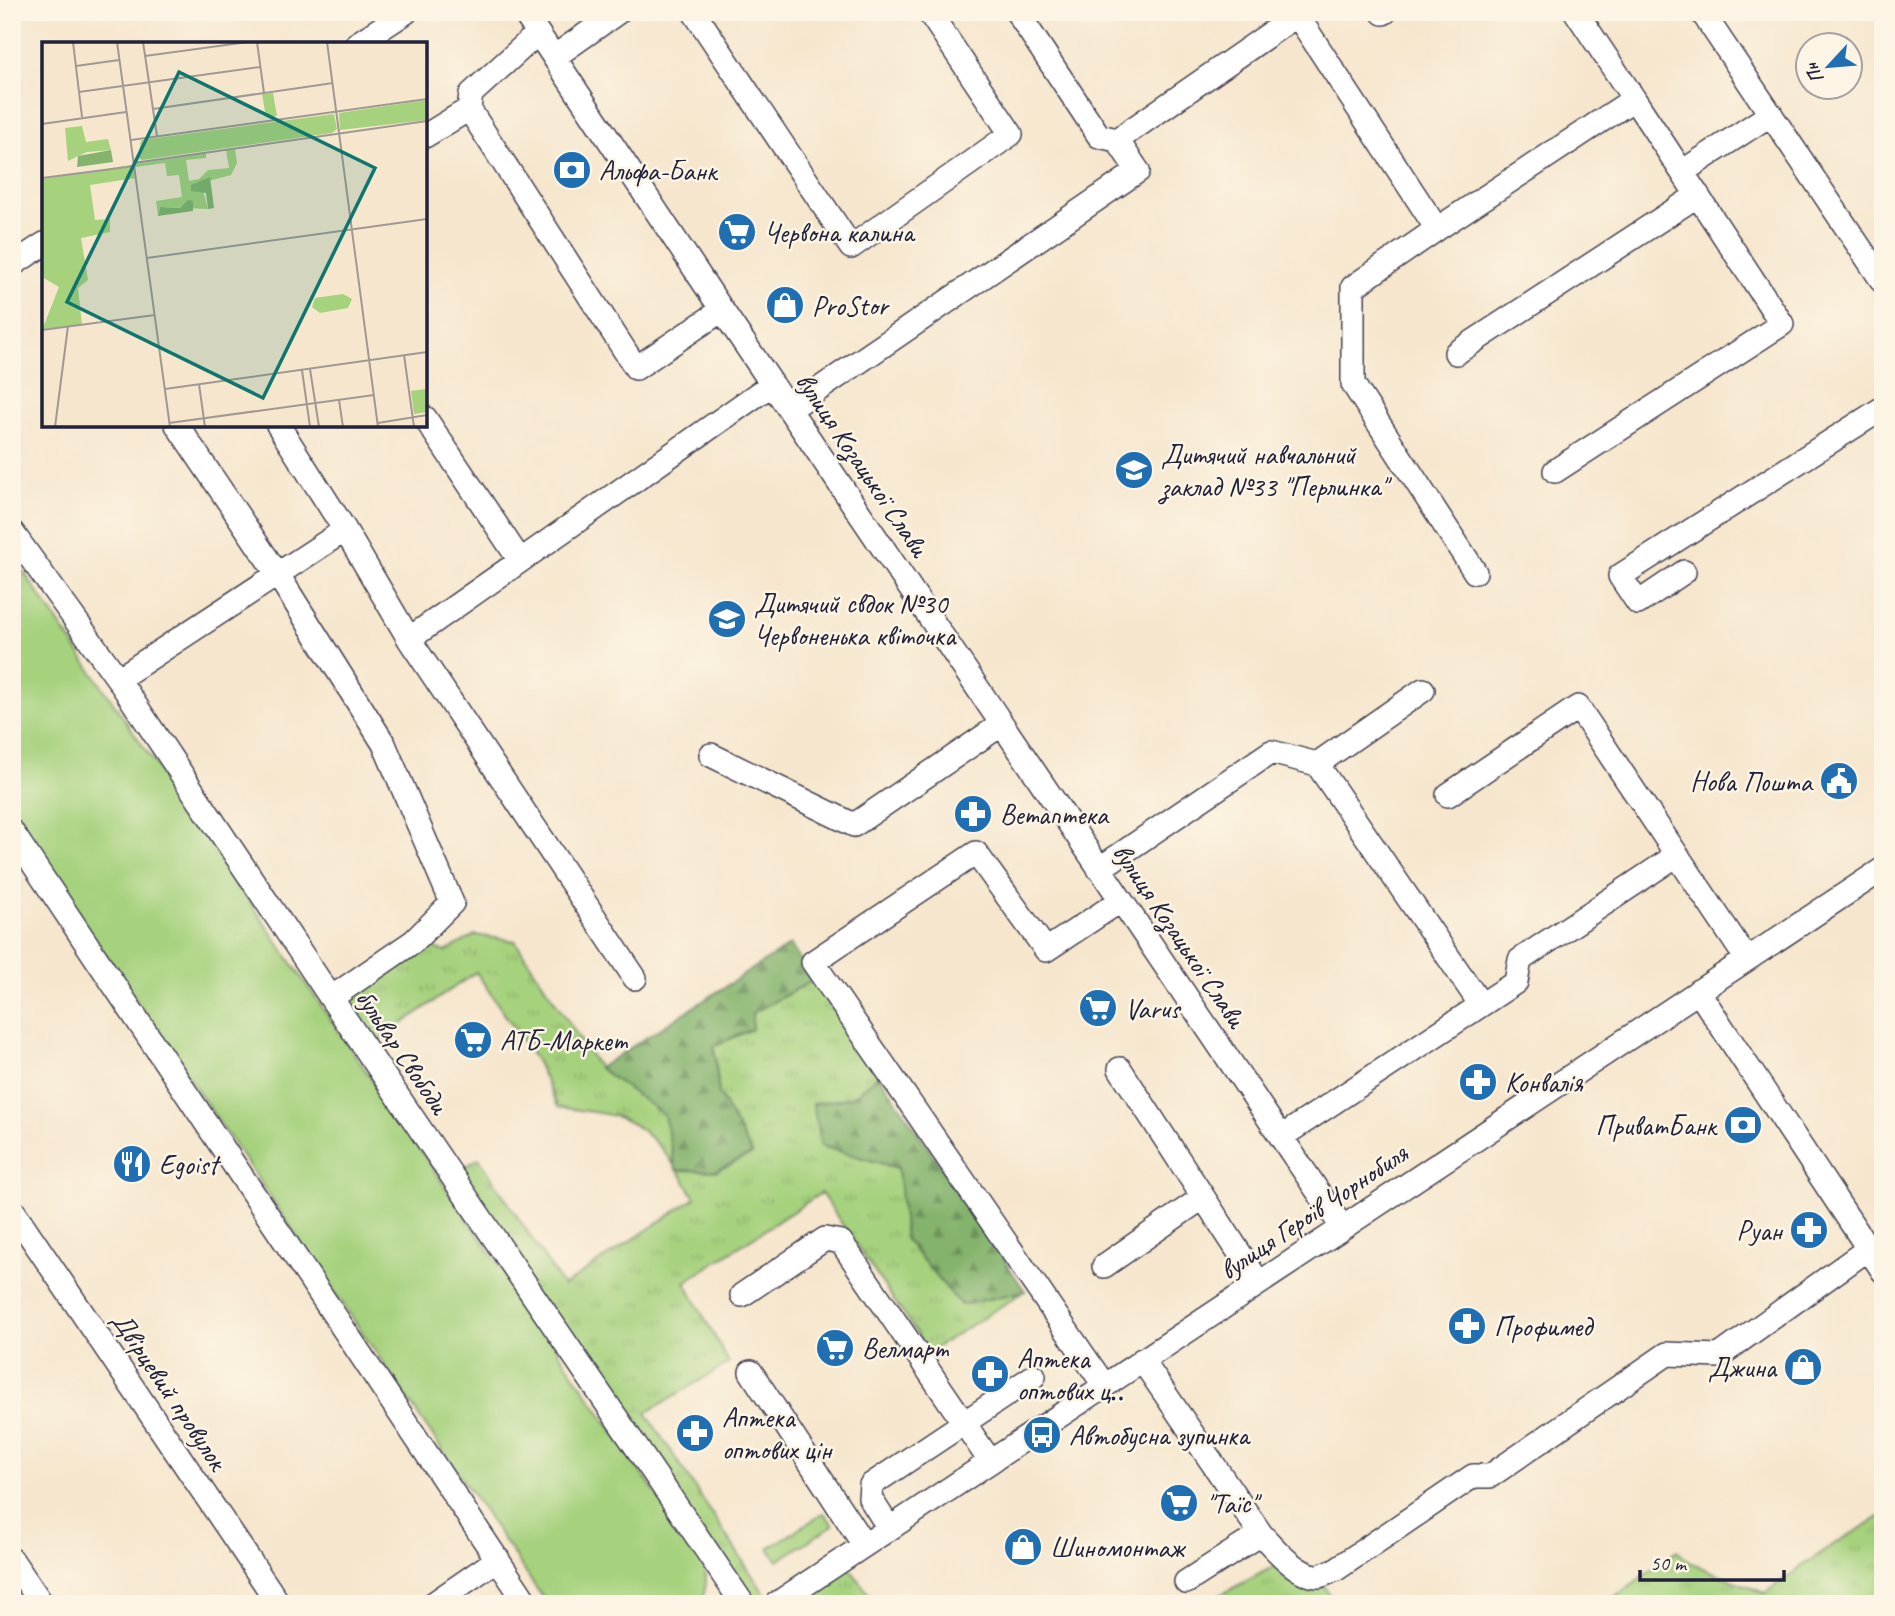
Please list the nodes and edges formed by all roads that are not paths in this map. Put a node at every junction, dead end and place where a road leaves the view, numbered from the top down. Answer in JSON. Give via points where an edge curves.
{"nodes":[{"id":1,"x":406,"y":12,"type":"edge"},
{"id":2,"x":524,"y":12,"type":"edge"},
{"id":3,"x":618,"y":12,"type":"edge"},
{"id":4,"x":694,"y":12,"type":"edge"},
{"id":5,"x":929,"y":12,"type":"edge"},
{"id":6,"x":1017,"y":12,"type":"edge"},
{"id":7,"x":1576,"y":12,"type":"edge"},
{"id":8,"x":1702,"y":12,"type":"edge"},
{"id":9,"x":538,"y":33,"type":"junction"},
{"id":10,"x":360,"y":42,"type":"edge"},
{"id":11,"x":554,"y":57,"type":"junction"},
{"id":12,"x":1634,"y":99,"type":"junction"},
{"id":13,"x":469,"y":109,"type":"junction"},
{"id":14,"x":1771,"y":114,"type":"junction"},
{"id":15,"x":427,"y":135,"type":"edge"},
{"id":16,"x":1117,"y":139,"type":"junction"},
{"id":17,"x":1682,"y":172,"type":"junction"},
{"id":18,"x":1698,"y":195,"type":"junction"},
{"id":19,"x":1437,"y":229,"type":"junction"},
{"id":20,"x":42,"y":245,"type":"edge"},
{"id":21,"x":12,"y":265,"type":"edge"},
{"id":22,"x":1883,"y":282,"type":"edge"},
{"id":23,"x":722,"y":310,"type":"junction"},
{"id":24,"x":1456,"y":353,"type":"dead end"},
{"id":25,"x":772,"y":384,"type":"junction"},
{"id":26,"x":1883,"y":408,"type":"edge"},
{"id":27,"x":790,"y":409,"type":"junction"},
{"id":28,"x":427,"y":421,"type":"edge"},
{"id":29,"x":178,"y":427,"type":"edge"},
{"id":30,"x":279,"y":427,"type":"edge"},
{"id":31,"x":1555,"y":471,"type":"dead end"},
{"id":32,"x":345,"y":530,"type":"junction"},
{"id":33,"x":12,"y":532,"type":"edge"},
{"id":34,"x":519,"y":559,"type":"junction"},
{"id":35,"x":1475,"y":572,"type":"dead end"},
{"id":36,"x":1684,"y":572,"type":"dead end"},
{"id":37,"x":278,"y":575,"type":"junction"},
{"id":38,"x":409,"y":639,"type":"junction"},
{"id":39,"x":118,"y":679,"type":"junction"},
{"id":40,"x":1423,"y":690,"type":"dead end"},
{"id":41,"x":1002,"y":724,"type":"junction"},
{"id":42,"x":711,"y":755,"type":"dead end"},
{"id":43,"x":1317,"y":764,"type":"junction"},
{"id":44,"x":1448,"y":796,"type":"dead end"},
{"id":45,"x":12,"y":832,"type":"edge"},
{"id":46,"x":1677,"y":855,"type":"junction"},
{"id":47,"x":1099,"y":869,"type":"junction"},
{"id":48,"x":1883,"y":869,"type":"edge"},
{"id":49,"x":1120,"y":901,"type":"junction"},
{"id":50,"x":1746,"y":958,"type":"junction"},
{"id":51,"x":635,"y":978,"type":"dead end"},
{"id":52,"x":1698,"y":991,"type":"junction"},
{"id":53,"x":331,"y":998,"type":"junction"},
{"id":54,"x":1481,"y":1005,"type":"junction"},
{"id":55,"x":1120,"y":1069,"type":"dead end"},
{"id":56,"x":1281,"y":1137,"type":"junction"},
{"id":57,"x":1202,"y":1198,"type":"junction"},
{"id":58,"x":12,"y":1209,"type":"edge"},
{"id":59,"x":1342,"y":1227,"type":"junction"},
{"id":60,"x":1868,"y":1249,"type":"junction"},
{"id":61,"x":1104,"y":1266,"type":"dead end"},
{"id":62,"x":1883,"y":1271,"type":"edge"},
{"id":63,"x":1259,"y":1283,"type":"junction"},
{"id":64,"x":743,"y":1295,"type":"dead end"},
{"id":65,"x":1142,"y":1360,"type":"junction"},
{"id":66,"x":751,"y":1372,"type":"dead end"},
{"id":67,"x":1034,"y":1376,"type":"dead end"},
{"id":68,"x":1104,"y":1385,"type":"junction"},
{"id":69,"x":990,"y":1461,"type":"junction"},
{"id":70,"x":889,"y":1528,"type":"junction"},
{"id":71,"x":1261,"y":1534,"type":"junction"},
{"id":72,"x":864,"y":1545,"type":"junction"},
{"id":73,"x":498,"y":1559,"type":"junction"},
{"id":74,"x":12,"y":1560,"type":"edge"},
{"id":75,"x":1186,"y":1582,"type":"dead end"},
{"id":76,"x":41,"y":1604,"type":"edge"},
{"id":77,"x":279,"y":1604,"type":"edge"},
{"id":78,"x":433,"y":1604,"type":"edge"},
{"id":79,"x":527,"y":1604,"type":"edge"},
{"id":80,"x":743,"y":1604,"type":"edge"},
{"id":81,"x":776,"y":1604,"type":"edge"}],
"edges":[{"from":1,"to":10,"type":"street"},
{"from":2,"to":9,"type":"street","name":"вулиця Козацької Слави"},
{"from":3,"to":11,"type":"street"},
{"from":4,"to":5,"type":"street","via":[[851,247],[1011,134]]},
{"from":6,"to":16,"type":"street","via":[[1099,136]]},
{"from":7,"to":12,"type":"street"},
{"from":8,"to":14,"type":"street"},
{"from":9,"to":11,"type":"street","name":"вулиця Козацької Слави"},
{"from":9,"to":13,"type":"street","via":[[471,94]]},
{"from":11,"to":23,"type":"street","name":"вулиця Козацької Слави"},
{"from":12,"to":17,"type":"street"},
{"from":12,"to":19,"type":"street"},
{"from":13,"to":15,"type":"street"},
{"from":13,"to":23,"type":"street","via":[[636,368]]},
{"from":14,"to":17,"type":"street"},
{"from":14,"to":22,"type":"street"},
{"from":16,"to":19,"type":"street","via":[[1297,15]]},
{"from":16,"to":27,"type":"street","via":[[1138,171]]},
{"from":17,"to":18,"type":"street"},
{"from":18,"to":24,"type":"street"},
{"from":18,"to":31,"type":"street","via":[[1782,324]]},
{"from":19,"to":35,"type":"street","via":[[1353,287],[1353,384]]},
{"from":20,"to":21,"type":"street"},
{"from":23,"to":25,"type":"street","name":"вулиця Козацької Слави"},
{"from":25,"to":27,"type":"street","name":"вулиця Козацької Слави"},
{"from":25,"to":34,"type":"street"},
{"from":26,"to":36,"type":"street","via":[[1620,576],[1638,603]]},
{"from":27,"to":41,"type":"street","name":"вулиця Козацької Слави"},
{"from":28,"to":34,"type":"street"},
{"from":29,"to":37,"type":"street"},
{"from":30,"to":32,"type":"street"},
{"from":32,"to":37,"type":"street"},
{"from":32,"to":38,"type":"street"},
{"from":33,"to":39,"type":"street","name":"бульвар Свободи"},
{"from":34,"to":38,"type":"street"},
{"from":37,"to":39,"type":"street"},
{"from":37,"to":53,"type":"street","via":[[384,744],[452,903],[414,941]]},
{"from":38,"to":51,"type":"street"},
{"from":39,"to":53,"type":"street","name":"бульвар Свободи"},
{"from":40,"to":43,"type":"street"},
{"from":41,"to":42,"type":"street","via":[[854,825]]},
{"from":41,"to":47,"type":"street","name":"вулиця Козацької Слави"},
{"from":43,"to":47,"type":"street","via":[[1271,752]]},
{"from":43,"to":54,"type":"street"},
{"from":44,"to":46,"type":"street","via":[[1578,707]]},
{"from":45,"to":73,"type":"street"},
{"from":46,"to":50,"type":"street"},
{"from":46,"to":54,"type":"street","via":[[1520,960],[1516,982]]},
{"from":47,"to":49,"type":"street","name":"вулиця Козацької Слави"},
{"from":48,"to":50,"type":"street","name":"вулиця Героїв Чорнобиля"},
{"from":49,"to":56,"type":"street","name":"вулиця Козацької Слави"},
{"from":49,"to":68,"type":"street","via":[[1046,950],[976,852],[813,962]]},
{"from":50,"to":52,"type":"street","name":"вулиця Героїв Чорнобиля"},
{"from":52,"to":59,"type":"street","name":"вулиця Героїв Чорнобиля"},
{"from":52,"to":60,"type":"street"},
{"from":53,"to":80,"type":"street","name":"бульвар Свободи"},
{"from":54,"to":56,"type":"street"},
{"from":55,"to":57,"type":"street"},
{"from":56,"to":59,"type":"street","name":"вулиця Козацької Слави"},
{"from":57,"to":61,"type":"street"},
{"from":57,"to":63,"type":"street"},
{"from":58,"to":77,"type":"street","name":"Двірцевий провулок"},
{"from":59,"to":63,"type":"street","name":"вулиця Героїв Чорнобиля"},
{"from":60,"to":62,"type":"street"},
{"from":60,"to":71,"type":"street","via":[[1719,1356],[1667,1354],[1490,1476],[1473,1476],[1335,1570],[1319,1576],[1306,1572],[1286,1560]]},
{"from":63,"to":65,"type":"street","name":"вулиця Героїв Чорнобиля"},
{"from":64,"to":69,"type":"street","via":[[825,1238],[841,1242]]},
{"from":65,"to":68,"type":"street","name":"вулиця Героїв Чорнобиля"},
{"from":65,"to":71,"type":"street"},
{"from":66,"to":72,"type":"street"},
{"from":67,"to":70,"type":"street","via":[[871,1485],[870,1498]]},
{"from":68,"to":69,"type":"street","name":"вулиця Героїв Чорнобиля"},
{"from":69,"to":70,"type":"street","name":"вулиця Героїв Чорнобиля"},
{"from":70,"to":72,"type":"street","name":"вулиця Героїв Чорнобиля"},
{"from":71,"to":75,"type":"street"},
{"from":72,"to":81,"type":"street","name":"вулиця Героїв Чорнобиля"},
{"from":73,"to":78,"type":"street"},
{"from":73,"to":79,"type":"street"},
{"from":74,"to":76,"type":"street"}]}
